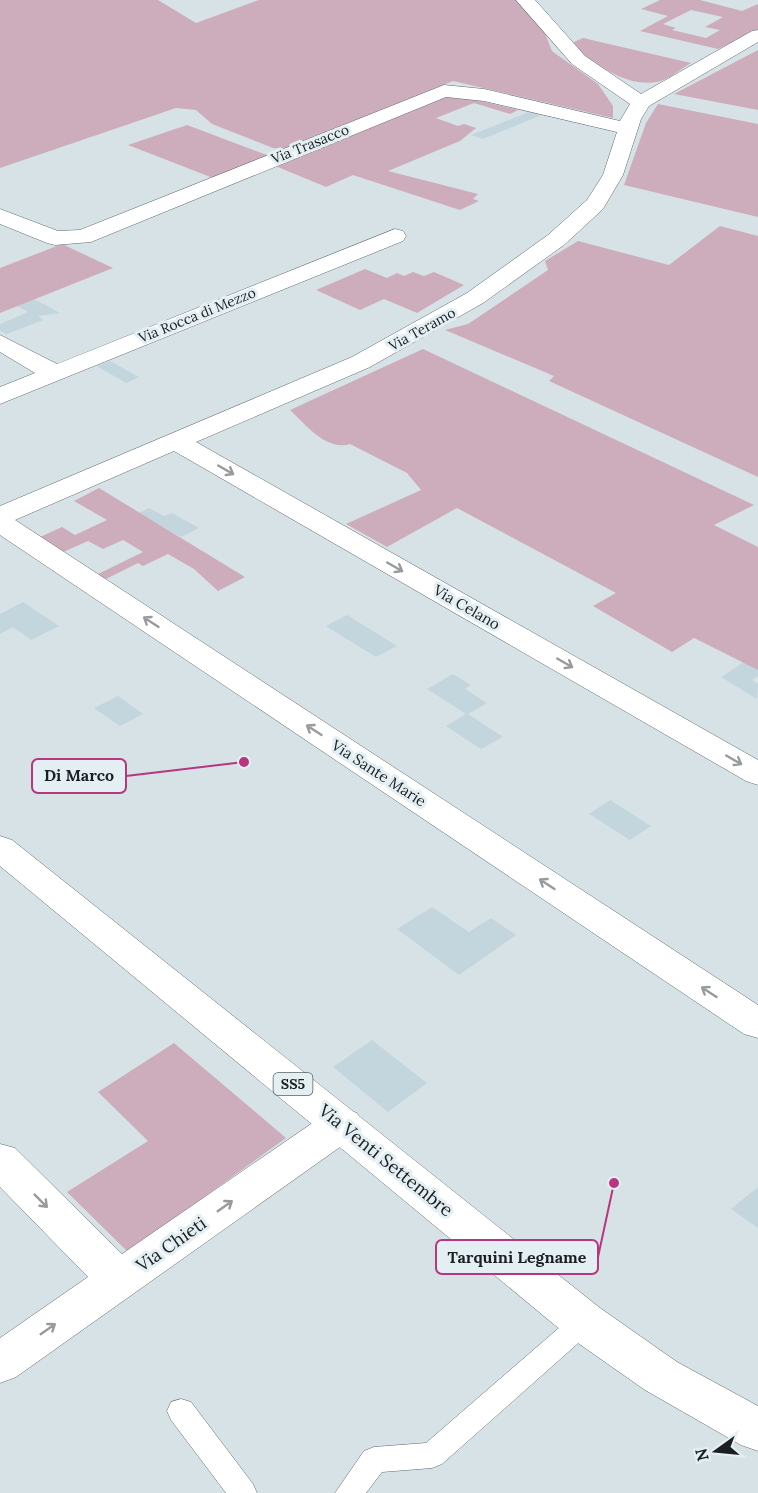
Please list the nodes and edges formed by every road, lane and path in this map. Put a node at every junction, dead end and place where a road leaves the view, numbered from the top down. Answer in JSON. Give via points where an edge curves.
{"nodes":[{"id":1,"x":525,"y":0,"type":"edge"},
{"id":2,"x":758,"y":35,"type":"edge"},
{"id":3,"x":641,"y":102,"type":"junction"},
{"id":4,"x":628,"y":129,"type":"junction"},
{"id":5,"x":0,"y":216,"type":"edge"},
{"id":6,"x":395,"y":236,"type":"dead end"},
{"id":7,"x":0,"y":342,"type":"edge"},
{"id":8,"x":54,"y":373,"type":"junction"},
{"id":9,"x":0,"y":396,"type":"edge"},
{"id":10,"x":175,"y":441,"type":"junction"},
{"id":11,"x":0,"y":516,"type":"edge"},
{"id":12,"x":0,"y":522,"type":"edge"},
{"id":13,"x":758,"y":774,"type":"edge"},
{"id":14,"x":0,"y":848,"type":"edge"},
{"id":15,"x":758,"y":1024,"type":"edge"},
{"id":16,"x":342,"y":1124,"type":"junction"},
{"id":17,"x":0,"y":1160,"type":"edge"},
{"id":18,"x":119,"y":1280,"type":"junction"},
{"id":19,"x":584,"y":1322,"type":"junction"},
{"id":20,"x":0,"y":1363,"type":"edge"},
{"id":21,"x":181,"y":1411,"type":"dead end"},
{"id":22,"x":758,"y":1430,"type":"edge"},
{"id":23,"x":243,"y":1493,"type":"edge"},
{"id":24,"x":349,"y":1493,"type":"edge"}],
"edges":[{"from":1,"to":3,"type":"street","via":[[579,60]]},
{"from":2,"to":3,"type":"street"},
{"from":3,"to":4,"type":"street","name":"Via Teramo"},
{"from":4,"to":5,"type":"street","name":"Via Trasacco","via":[[475,93],[444,92],[83,237],[55,238]]},
{"from":4,"to":10,"type":"street","name":"Via Teramo","via":[[606,190],[590,210],[496,285],[361,362]]},
{"from":6,"to":8,"type":"street","name":"Via Rocca di Mezzo"},
{"from":7,"to":8,"type":"street"},
{"from":8,"to":9,"type":"street","name":"Via Rocca di Mezzo"},
{"from":10,"to":11,"type":"street","name":"Via Teramo"},
{"from":10,"to":13,"type":"street","name":"Via Celano","one_way":true},
{"from":15,"to":12,"type":"street","name":"Via Sante Marie","one_way":true},
{"from":14,"to":16,"type":"street","name":"Via Venti Settembre","number":"SS5"},
{"from":18,"to":16,"type":"street","name":"Via Chieti","one_way":true},
{"from":16,"to":19,"type":"street","name":"Via Venti Settembre","number":"SS5"},
{"from":17,"to":18,"type":"street","one_way":true},
{"from":20,"to":18,"type":"street","name":"Via Chieti","one_way":true},
{"from":19,"to":22,"type":"street","name":"Via Venti Settembre","number":"SS5","via":[[661,1376]]},
{"from":19,"to":24,"type":"lane","via":[[432,1455],[374,1460]]},
{"from":21,"to":23,"type":"lane"}]}
